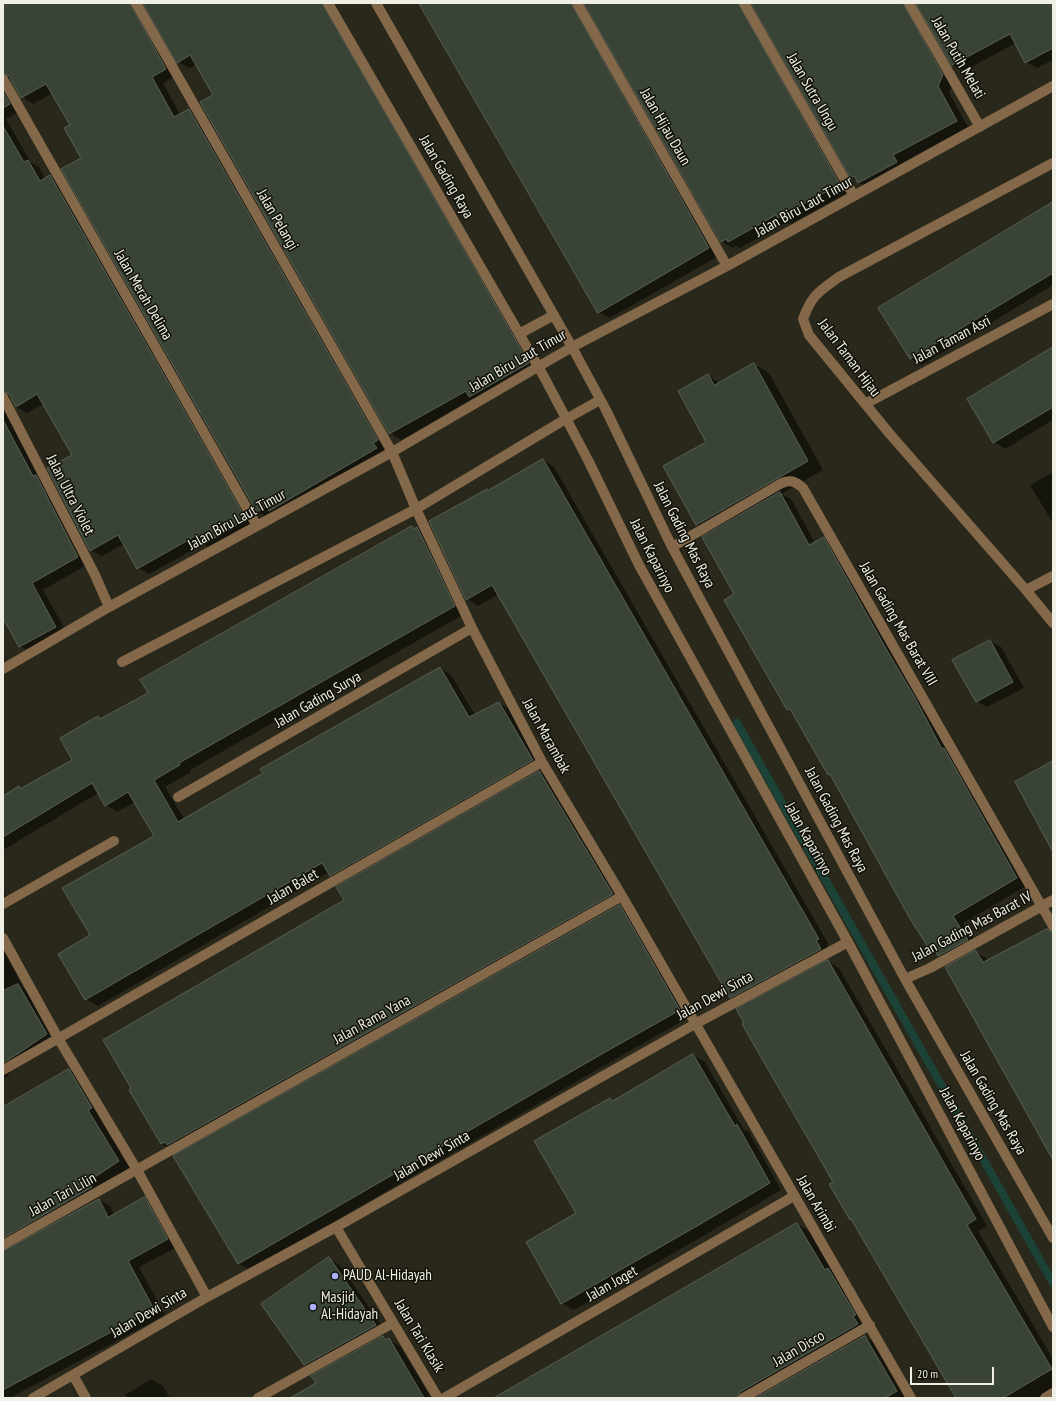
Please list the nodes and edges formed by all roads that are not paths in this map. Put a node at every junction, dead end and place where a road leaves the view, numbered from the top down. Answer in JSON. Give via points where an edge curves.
{"nodes":[{"id":1,"x":136,"y":3,"type":"edge"},
{"id":2,"x":328,"y":3,"type":"edge"},
{"id":3,"x":376,"y":3,"type":"edge"},
{"id":4,"x":577,"y":3,"type":"edge"},
{"id":5,"x":744,"y":3,"type":"edge"},
{"id":6,"x":909,"y":3,"type":"edge"},
{"id":7,"x":3,"y":79,"type":"edge"},
{"id":8,"x":1053,"y":86,"type":"edge"},
{"id":9,"x":980,"y":127,"type":"junction"},
{"id":10,"x":1053,"y":162,"type":"edge"},
{"id":11,"x":854,"y":196,"type":"junction"},
{"id":12,"x":727,"y":266,"type":"junction"},
{"id":13,"x":1053,"y":304,"type":"edge"},
{"id":14,"x":554,"y":315,"type":"junction"},
{"id":15,"x":519,"y":334,"type":"junction"},
{"id":16,"x":571,"y":345,"type":"junction"},
{"id":17,"x":579,"y":360,"type":"joint"},
{"id":18,"x":540,"y":370,"type":"junction"},
{"id":19,"x":3,"y":397,"type":"edge"},
{"id":20,"x":599,"y":397,"type":"junction"},
{"id":21,"x":865,"y":404,"type":"junction"},
{"id":22,"x":564,"y":415,"type":"junction"},
{"id":23,"x":394,"y":457,"type":"junction"},
{"id":24,"x":414,"y":504,"type":"junction"},
{"id":25,"x":257,"y":526,"type":"junction"},
{"id":26,"x":672,"y":547,"type":"junction"},
{"id":27,"x":1053,"y":576,"type":"edge"},
{"id":28,"x":1026,"y":590,"type":"junction"},
{"id":29,"x":109,"y":607,"type":"junction"},
{"id":30,"x":1053,"y":623,"type":"edge"},
{"id":31,"x":472,"y":628,"type":"junction"},
{"id":32,"x":122,"y":662,"type":"dead end"},
{"id":33,"x":3,"y":669,"type":"edge"},
{"id":34,"x":542,"y":762,"type":"junction"},
{"id":35,"x":178,"y":797,"type":"dead end"},
{"id":36,"x":114,"y":841,"type":"dead end"},
{"id":37,"x":622,"y":896,"type":"junction"},
{"id":38,"x":1053,"y":900,"type":"edge"},
{"id":39,"x":3,"y":904,"type":"edge"},
{"id":40,"x":1042,"y":907,"type":"junction"},
{"id":41,"x":1053,"y":926,"type":"edge"},
{"id":42,"x":3,"y":939,"type":"edge"},
{"id":43,"x":848,"y":942,"type":"junction"},
{"id":44,"x":905,"y":979,"type":"junction"},
{"id":45,"x":695,"y":1024,"type":"junction"},
{"id":46,"x":58,"y":1038,"type":"junction"},
{"id":47,"x":3,"y":1070,"type":"edge"},
{"id":48,"x":137,"y":1170,"type":"junction"},
{"id":49,"x":794,"y":1196,"type":"junction"},
{"id":50,"x":336,"y":1227,"type":"junction"},
{"id":51,"x":1053,"y":1238,"type":"edge"},
{"id":52,"x":3,"y":1245,"type":"edge"},
{"id":53,"x":206,"y":1297,"type":"junction"},
{"id":54,"x":393,"y":1322,"type":"junction"},
{"id":55,"x":870,"y":1325,"type":"junction"},
{"id":56,"x":1053,"y":1326,"type":"edge"},
{"id":57,"x":73,"y":1375,"type":"junction"},
{"id":58,"x":1053,"y":1393,"type":"edge"},
{"id":59,"x":262,"y":1397,"type":"edge"},
{"id":60,"x":33,"y":1398,"type":"edge"},
{"id":61,"x":86,"y":1398,"type":"edge"},
{"id":62,"x":438,"y":1398,"type":"edge"},
{"id":63,"x":444,"y":1398,"type":"edge"},
{"id":64,"x":743,"y":1398,"type":"edge"},
{"id":65,"x":911,"y":1398,"type":"edge"},
{"id":66,"x":1045,"y":1398,"type":"edge"}],
"edges":[{"from":1,"to":23,"type":"street","name":"Jalan Pelangi"},
{"from":2,"to":15,"type":"street","name":"Jalan Gading Raya"},
{"from":3,"to":14,"type":"street","name":"Jalan Gading Raya"},
{"from":4,"to":12,"type":"street","name":"Jalan Hijau Daun"},
{"from":5,"to":11,"type":"street","name":"Jalan Sutra Ungu"},
{"from":6,"to":9,"type":"street","name":"Jalan Putih Melati"},
{"from":7,"to":25,"type":"street","name":"Jalan Merah Delima"},
{"from":8,"to":9,"type":"street","name":"Jalan Biru Laut Timur"},
{"from":9,"to":11,"type":"street","name":"Jalan Biru Laut Timur"},
{"from":10,"to":21,"type":"street","name":"Jalan Taman Hijau","via":[[839,277],[808,304],[803,319],[809,335]]},
{"from":11,"to":12,"type":"street","name":"Jalan Biru Laut Timur"},
{"from":12,"to":16,"type":"street","name":"Jalan Biru Laut Timur"},
{"from":13,"to":21,"type":"street","name":"Jalan Taman Asri"},
{"from":14,"to":15,"type":"street"},
{"from":14,"to":16,"type":"street","name":"Jalan Gading Raya"},
{"from":15,"to":18,"type":"street","name":"Jalan Gading Raya"},
{"from":16,"to":17,"type":"street","name":"Jalan Gading Raya"},
{"from":16,"to":18,"type":"street","name":"Jalan Biru Laut Timur"},
{"from":17,"to":20,"type":"street","name":"Jalan Gading Mas Raya"},
{"from":18,"to":22,"type":"street","name":"Jalan Kaparinyo"},
{"from":18,"to":23,"type":"street","name":"Jalan Biru Laut Timur"},
{"from":19,"to":29,"type":"street","name":"Jalan Ultra Violet"},
{"from":20,"to":22,"type":"street"},
{"from":20,"to":26,"type":"street","name":"Jalan Gading Mas Raya"},
{"from":21,"to":28,"type":"street","name":"Jalan Taman Hijau"},
{"from":22,"to":24,"type":"street"},
{"from":22,"to":43,"type":"street","name":"Jalan Kaparinyo","via":[[639,565]]},
{"from":23,"to":24,"type":"street","name":"Jalan Marambak"},
{"from":23,"to":25,"type":"street","name":"Jalan Biru Laut Timur"},
{"from":24,"to":31,"type":"street","name":"Jalan Marambak"},
{"from":24,"to":32,"type":"street"},
{"from":25,"to":29,"type":"street","name":"Jalan Biru Laut Timur"},
{"from":26,"to":40,"type":"street","name":"Jalan Gading Mas Barat VIII","via":[[788,480],[803,488]]},
{"from":26,"to":44,"type":"street","name":"Jalan Gading Mas Raya"},
{"from":27,"to":28,"type":"street"},
{"from":28,"to":30,"type":"street","name":"Jalan Taman Hijau"},
{"from":29,"to":33,"type":"street","name":"Jalan Biru Laut Timur"},
{"from":31,"to":34,"type":"street","name":"Jalan Marambak"},
{"from":31,"to":35,"type":"street","name":"Jalan Gading Surya"},
{"from":34,"to":37,"type":"street","name":"Jalan Marambak"},
{"from":34,"to":46,"type":"street","name":"Jalan Balet"},
{"from":36,"to":39,"type":"street"},
{"from":37,"to":45,"type":"street","name":"Jalan Marambak"},
{"from":37,"to":48,"type":"street","name":"Jalan Rama Yana"},
{"from":38,"to":40,"type":"street","name":"Jalan Gading Mas Barat IV"},
{"from":40,"to":41,"type":"street"},
{"from":40,"to":44,"type":"street","name":"Jalan Gading Mas Barat IV"},
{"from":42,"to":46,"type":"street"},
{"from":43,"to":45,"type":"street","name":"Jalan Dewi Sinta"},
{"from":43,"to":56,"type":"street","name":"Jalan Kaparinyo"},
{"from":44,"to":51,"type":"street","name":"Jalan Gading Mas Raya"},
{"from":45,"to":49,"type":"street","name":"Jalan Arimbi"},
{"from":45,"to":50,"type":"street","name":"Jalan Dewi Sinta"},
{"from":46,"to":47,"type":"street","name":"Jalan Balet"},
{"from":46,"to":48,"type":"street"},
{"from":48,"to":52,"type":"street","name":"Jalan Tari Lilin"},
{"from":48,"to":53,"type":"street"},
{"from":49,"to":55,"type":"street","name":"Jalan Arimbi"},
{"from":49,"to":63,"type":"street","name":"Jalan Joget"},
{"from":50,"to":53,"type":"street","name":"Jalan Dewi Sinta"},
{"from":50,"to":54,"type":"street","name":"Jalan Tari Klasik"},
{"from":53,"to":57,"type":"street","name":"Jalan Dewi Sinta"},
{"from":54,"to":59,"type":"street"},
{"from":54,"to":62,"type":"street","name":"Jalan Tari Klasik"},
{"from":55,"to":64,"type":"street","name":"Jalan Disco"},
{"from":55,"to":65,"type":"street","name":"Jalan Arimbi"},
{"from":57,"to":60,"type":"street","name":"Jalan Dewi Sinta"},
{"from":57,"to":61,"type":"street"},
{"from":58,"to":66,"type":"street"}]}
